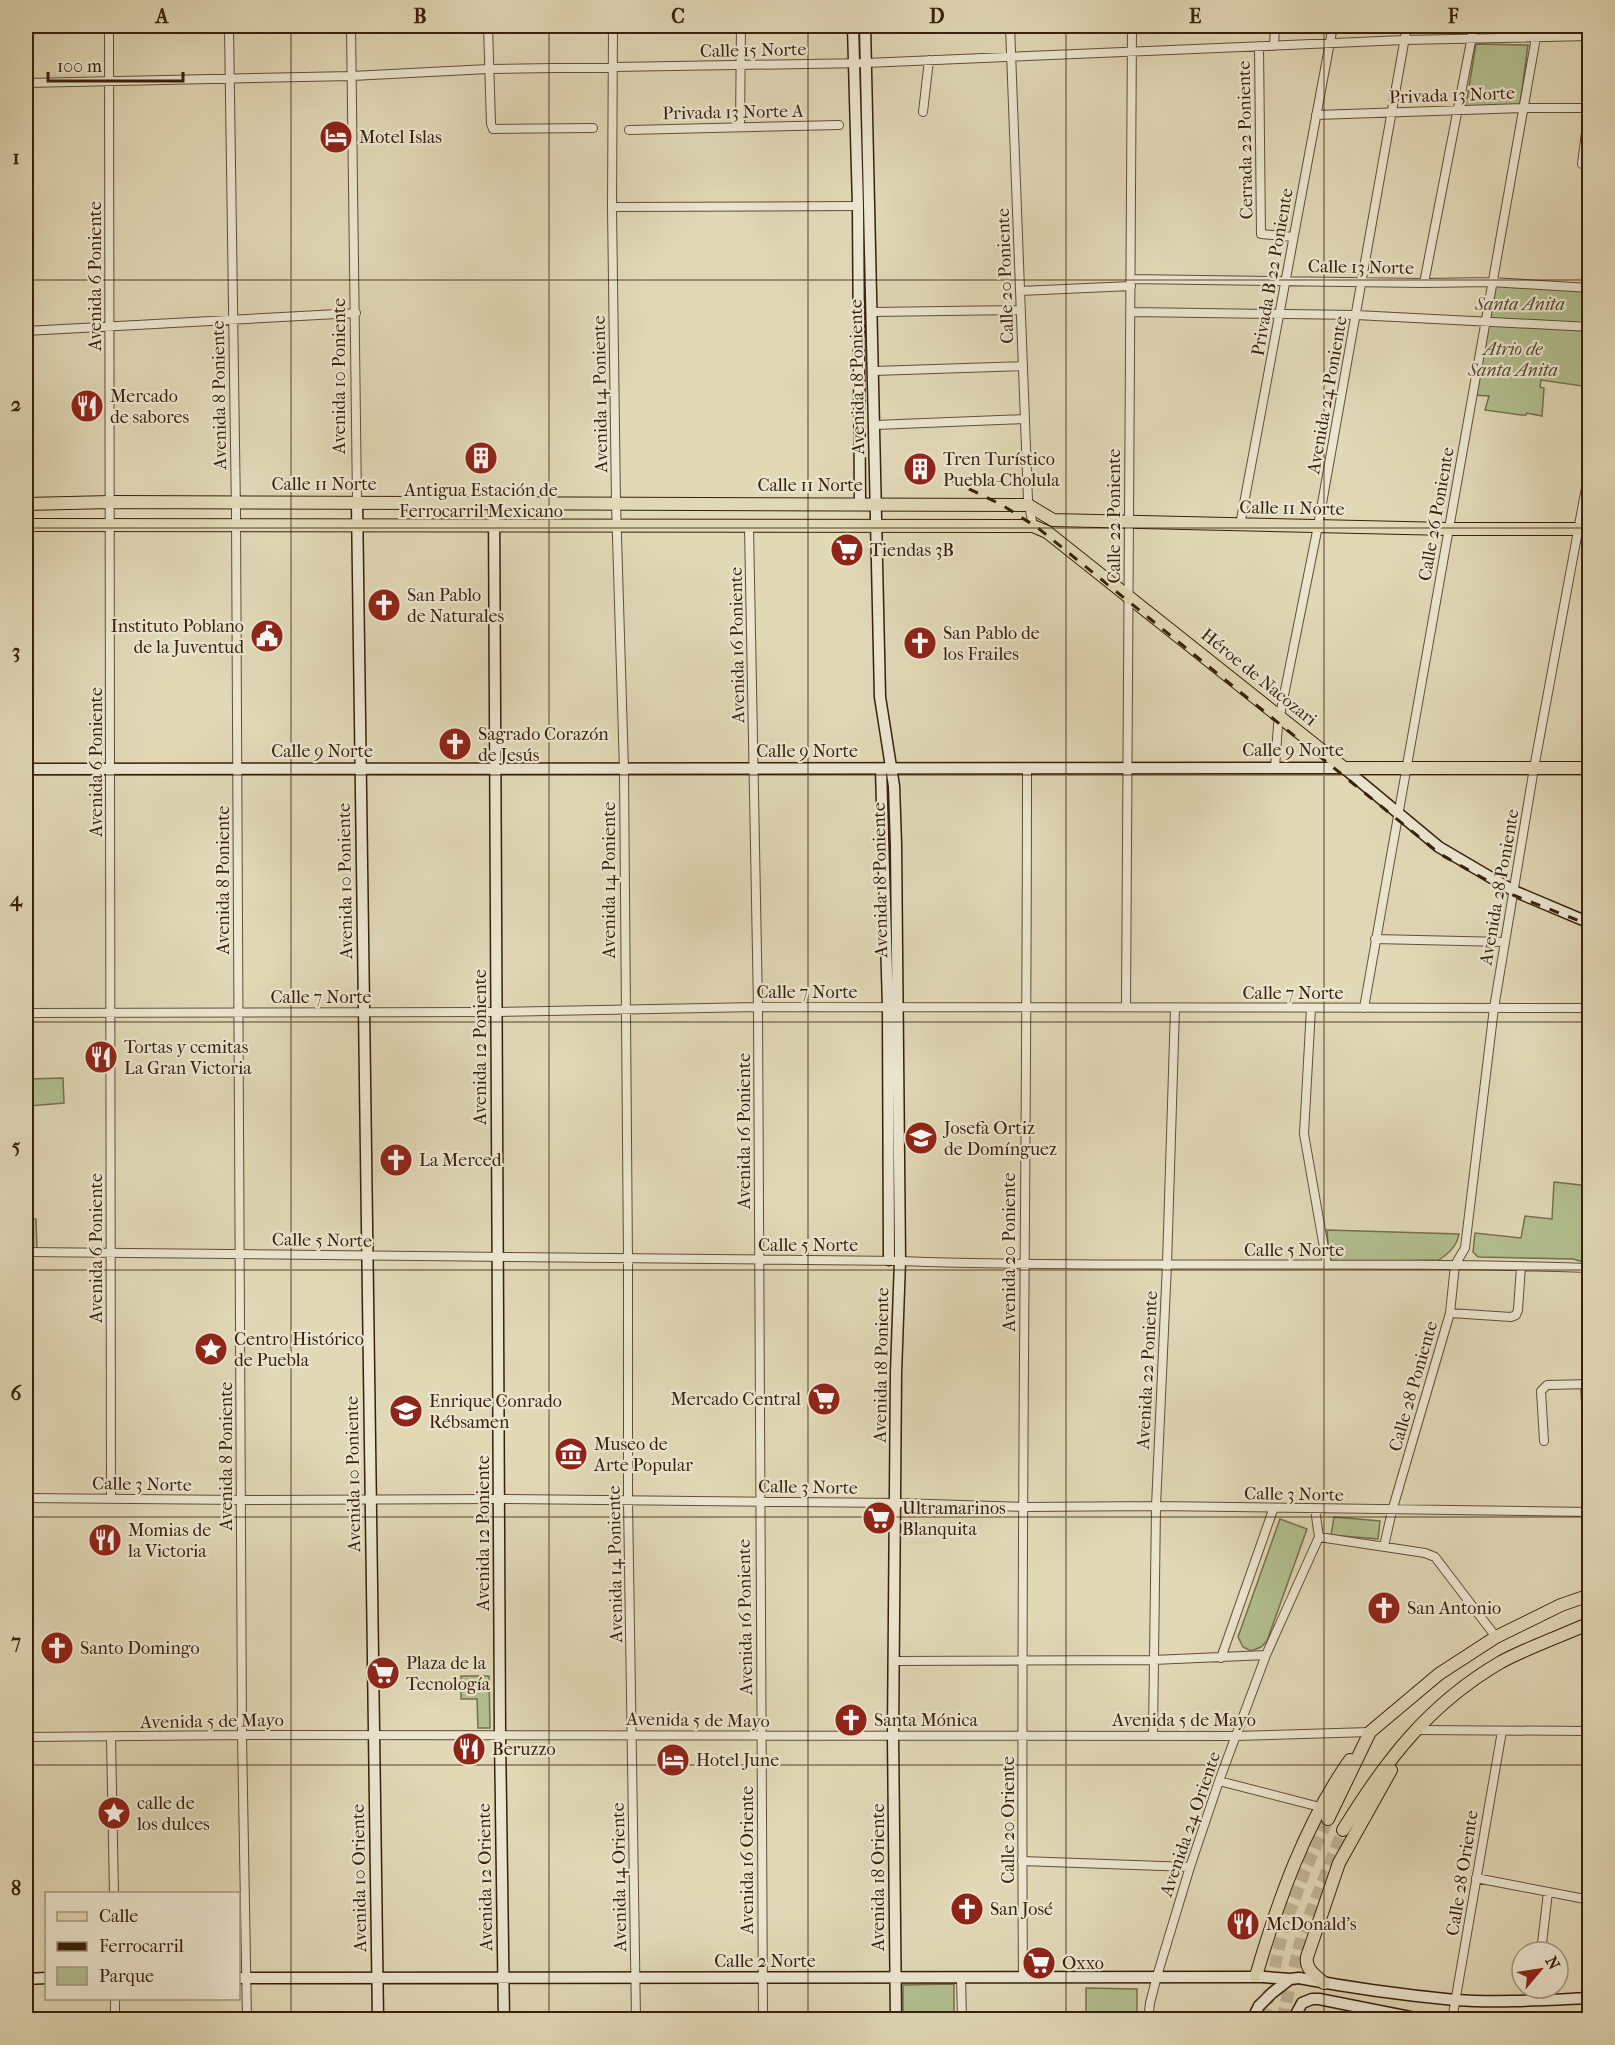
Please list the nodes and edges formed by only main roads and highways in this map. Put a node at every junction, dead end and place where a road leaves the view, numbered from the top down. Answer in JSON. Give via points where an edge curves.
{"nodes":[{"id":1,"x":26,"y":504,"type":"edge"},
{"id":2,"x":26,"y":525,"type":"edge"},
{"id":3,"x":1584,"y":529,"type":"edge"},
{"id":4,"x":1344,"y":768,"type":"joint"},
{"id":5,"x":1590,"y":768,"type":"edge"},
{"id":6,"x":1590,"y":1595,"type":"edge"},
{"id":7,"x":1590,"y":1623,"type":"edge"},
{"id":8,"x":1414,"y":1730,"type":"junction"},
{"id":9,"x":1370,"y":1732,"type":"junction"},
{"id":10,"x":1328,"y":1819,"type":"tunnel mouth"},
{"id":11,"x":1343,"y":1830,"type":"tunnel mouth"},
{"id":12,"x":1260,"y":1976,"type":"road end"},
{"id":13,"x":1324,"y":1983,"type":"road end"}],
"edges":[{"from":1,"to":3,"type":"main road","name":"Calle 11 Norte","via":[[1028,505],[1053,520]]},
{"from":2,"to":4,"type":"main road","name":"Héroe de Nacozari","via":[[1033,526],[1047,532]]},
{"from":4,"to":5,"type":"main road","name":"Calle 9 Norte"},
{"from":6,"to":9,"type":"main road","via":[[1496,1637],[1439,1674]]},
{"from":7,"to":8,"type":"main road","via":[[1504,1661],[1460,1688]]},
{"from":8,"to":11,"type":"main road","via":[[1369,1787]]},
{"from":8,"to":13,"type":"main road","via":[[1336,1873],[1306,1964]]},
{"from":9,"to":10,"type":"main road"},
{"from":9,"to":12,"type":"main road","via":[[1320,1808],[1273,1921]]}]}
